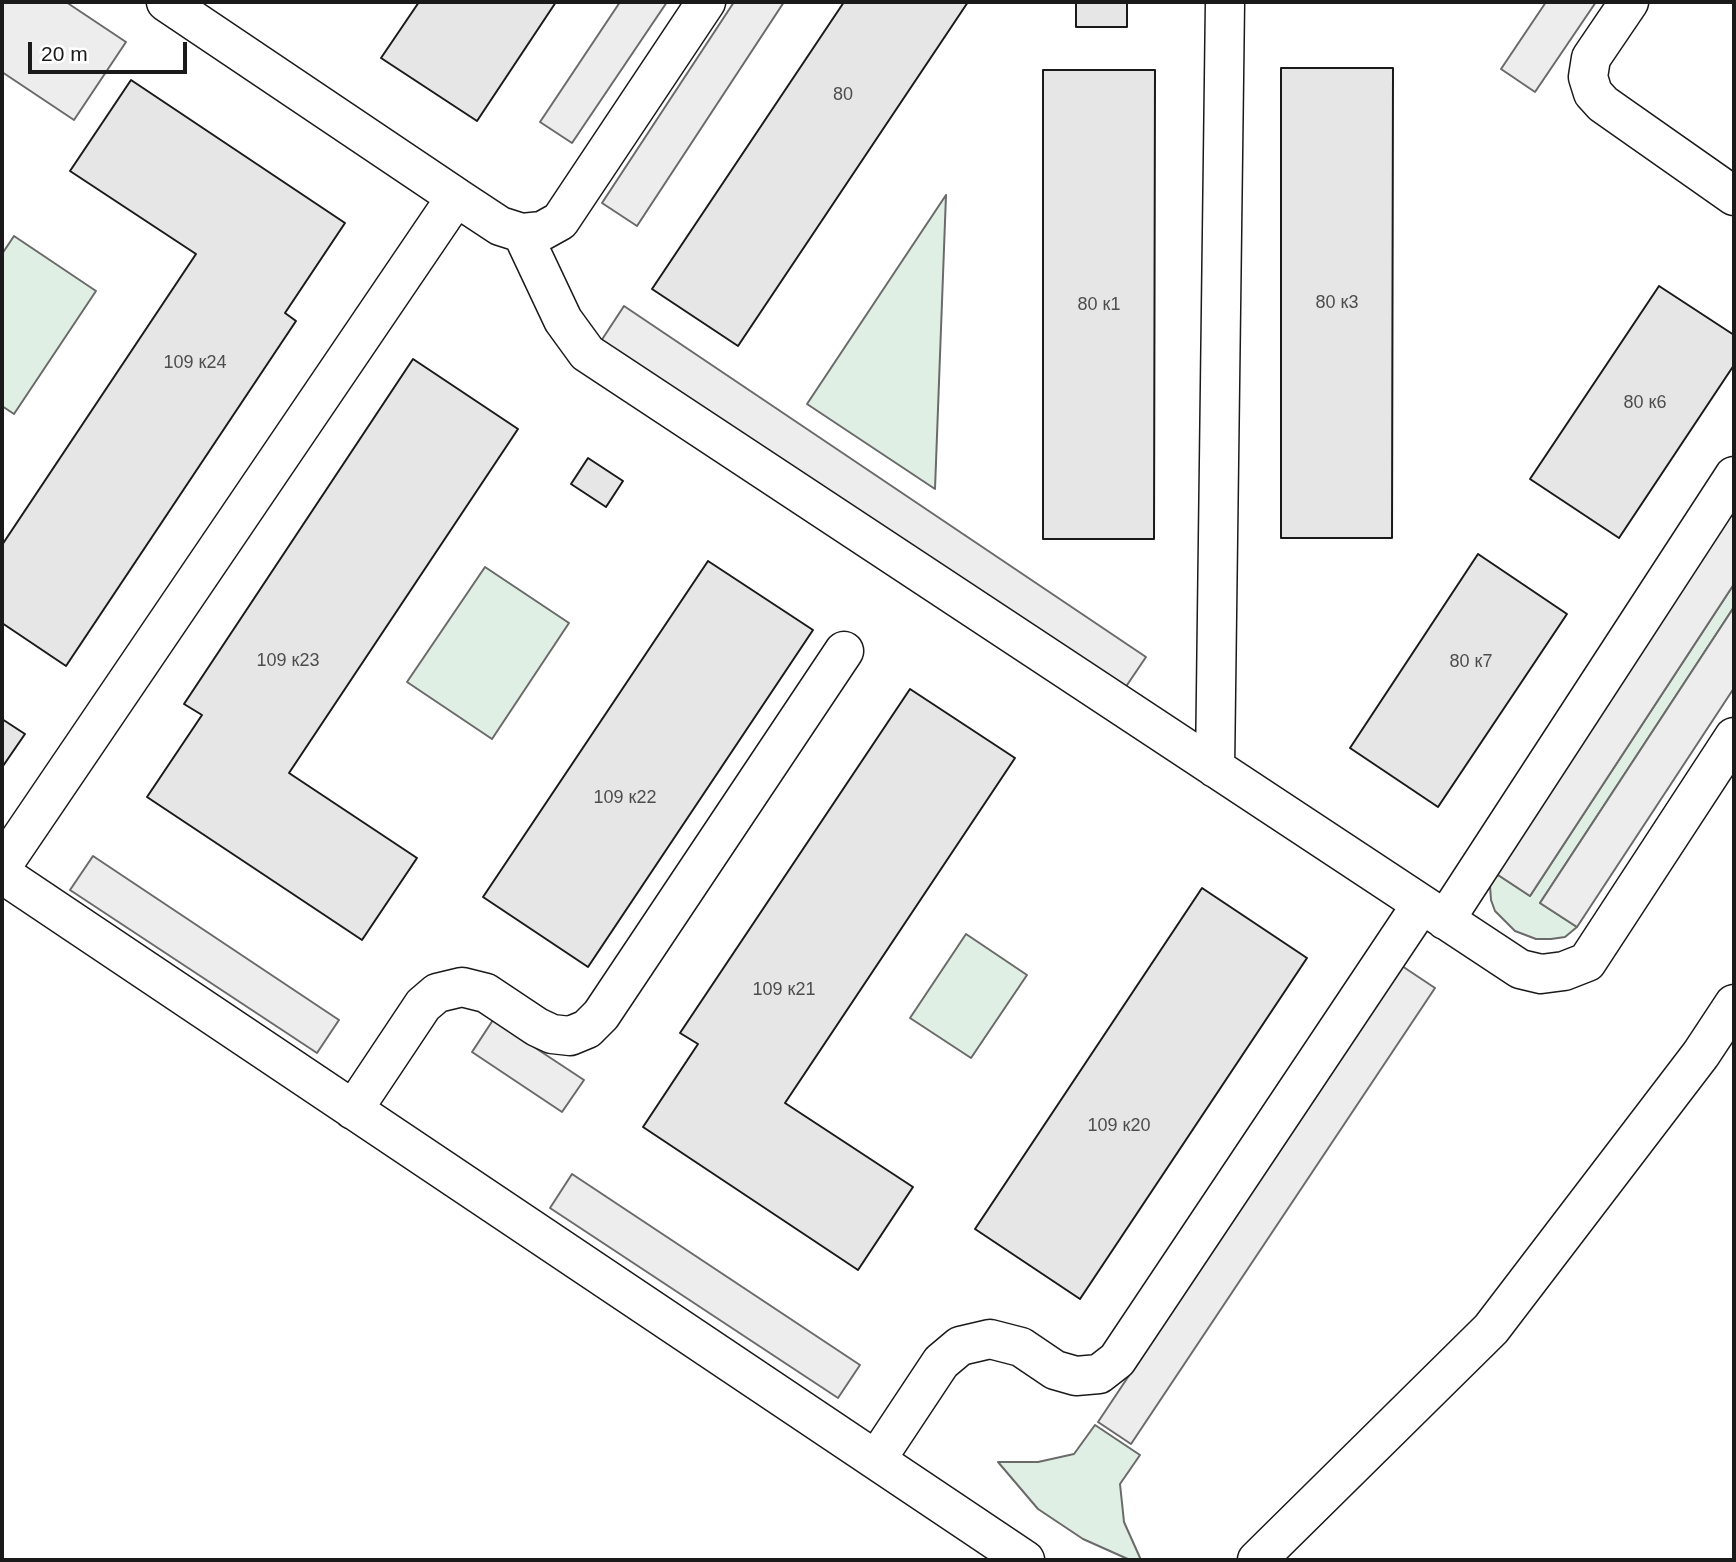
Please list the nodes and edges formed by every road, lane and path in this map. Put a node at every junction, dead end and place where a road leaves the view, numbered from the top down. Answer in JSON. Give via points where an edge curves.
{"nodes":[{"id":1,"x":166,"y":2,"type":"edge"},
{"id":2,"x":706,"y":2,"type":"edge"},
{"id":3,"x":1224,"y":2,"type":"edge"},
{"id":4,"x":1629,"y":2,"type":"edge"},
{"id":5,"x":1734,"y":196,"type":"edge"},
{"id":6,"x":456,"y":197,"type":"junction"},
{"id":7,"x":522,"y":233,"type":"junction"},
{"id":8,"x":1734,"y":476,"type":"edge"},
{"id":9,"x":844,"y":651,"type":"dead end"},
{"id":10,"x":1734,"y":737,"type":"edge"},
{"id":11,"x":1214,"y":768,"type":"junction"},
{"id":12,"x":2,"y":866,"type":"edge"},
{"id":13,"x":2,"y":874,"type":"edge"},
{"id":14,"x":1433,"y":912,"type":"junction"},
{"id":15,"x":1734,"y":1004,"type":"edge"},
{"id":16,"x":354,"y":1110,"type":"junction"},
{"id":17,"x":876,"y":1460,"type":"junction"},
{"id":18,"x":1025,"y":1560,"type":"edge"},
{"id":19,"x":1257,"y":1560,"type":"edge"}],
"edges":[{"from":1,"to":6,"type":"street"},
{"from":2,"to":7,"type":"street","via":[[560,221]]},
{"from":3,"to":11,"type":"street"},
{"from":4,"to":5,"type":"street","via":[[1591,58],[1588,77],[1593,93]]},
{"from":6,"to":7,"type":"street","via":[[500,226]]},
{"from":6,"to":12,"type":"street"},
{"from":7,"to":11,"type":"street","via":[[563,320],[587,353]]},
{"from":8,"to":14,"type":"street"},
{"from":9,"to":16,"type":"street","via":[[601,1015],[570,1036],[552,1034],[486,993],[462,987],[437,993],[424,1005]]},
{"from":10,"to":14,"type":"street","via":[[1587,962],[1541,974],[1520,969]]},
{"from":11,"to":14,"type":"street"},
{"from":13,"to":16,"type":"street"},
{"from":14,"to":17,"type":"street","via":[[1117,1360],[1099,1374],[1076,1376],[1055,1370],[1021,1347],[990,1339],[960,1346],[942,1362]]},
{"from":15,"to":19,"type":"street","via":[[1701,1054],[1491,1329]]},
{"from":16,"to":17,"type":"street"},
{"from":17,"to":18,"type":"street"}]}
